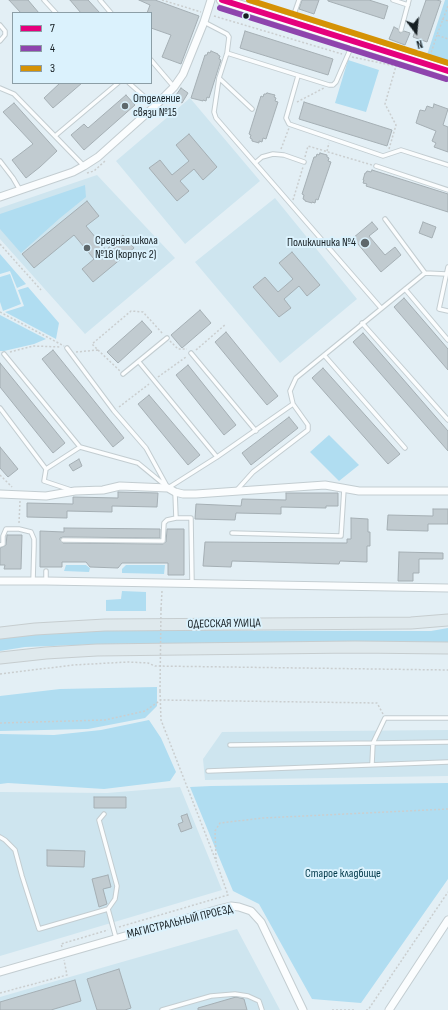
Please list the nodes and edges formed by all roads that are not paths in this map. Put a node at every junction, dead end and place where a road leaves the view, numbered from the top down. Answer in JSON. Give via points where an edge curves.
{"nodes":[{"id":1,"x":44,"y":0,"type":"edge"},
{"id":2,"x":100,"y":0,"type":"edge"},
{"id":3,"x":211,"y":0,"type":"edge"},
{"id":4,"x":222,"y":0,"type":"edge"},
{"id":5,"x":299,"y":0,"type":"edge"},
{"id":6,"x":393,"y":0,"type":"edge"},
{"id":7,"x":410,"y":0,"type":"edge"},
{"id":8,"x":408,"y":5,"type":"junction"},
{"id":9,"x":55,"y":12,"type":"edge"},
{"id":10,"x":110,"y":12,"type":"edge"},
{"id":11,"x":204,"y":22,"type":"junction"},
{"id":12,"x":291,"y":22,"type":"junction"},
{"id":13,"x":0,"y":25,"type":"edge"},
{"id":14,"x":401,"y":30,"type":"dead end"},
{"id":15,"x":0,"y":41,"type":"edge"},
{"id":16,"x":354,"y":42,"type":"junction"},
{"id":17,"x":226,"y":53,"type":"junction"},
{"id":18,"x":152,"y":61,"type":"edge"},
{"id":19,"x":448,"y":72,"type":"edge"},
{"id":20,"x":298,"y":76,"type":"junction"},
{"id":21,"x":219,"y":78,"type":"junction"},
{"id":22,"x":117,"y":84,"type":"edge"},
{"id":23,"x":130,"y":84,"type":"edge"},
{"id":24,"x":174,"y":87,"type":"junction"},
{"id":25,"x":0,"y":88,"type":"edge"},
{"id":26,"x":155,"y":106,"type":"junction"},
{"id":27,"x":252,"y":109,"type":"dead end"},
{"id":28,"x":55,"y":136,"type":"junction"},
{"id":29,"x":0,"y":160,"type":"edge"},
{"id":30,"x":304,"y":162,"type":"road end"},
{"id":31,"x":254,"y":163,"type":"junction"},
{"id":32,"x":448,"y":165,"type":"edge"},
{"id":33,"x":84,"y":166,"type":"junction"},
{"id":34,"x":376,"y":166,"type":"road end"},
{"id":35,"x":448,"y":190,"type":"edge"},
{"id":36,"x":21,"y":191,"type":"junction"},
{"id":37,"x":0,"y":198,"type":"edge"},
{"id":38,"x":384,"y":219,"type":"dead end"},
{"id":39,"x":448,"y":267,"type":"edge"},
{"id":40,"x":425,"y":273,"type":"junction"},
{"id":41,"x":446,"y":274,"type":"junction"},
{"id":42,"x":446,"y":279,"type":"edge"},
{"id":43,"x":405,"y":289,"type":"junction"},
{"id":44,"x":381,"y":308,"type":"junction"},
{"id":45,"x":448,"y":312,"type":"edge"},
{"id":46,"x":362,"y":323,"type":"junction"},
{"id":47,"x":167,"y":338,"type":"road end"},
{"id":48,"x":448,"y":340,"type":"edge"},
{"id":49,"x":67,"y":348,"type":"road end"},
{"id":50,"x":191,"y":353,"type":"road end"},
{"id":51,"x":4,"y":354,"type":"road end"},
{"id":52,"x":324,"y":355,"type":"junction"},
{"id":53,"x":139,"y":362,"type":"junction"},
{"id":54,"x":123,"y":374,"type":"road end"},
{"id":55,"x":294,"y":404,"type":"junction"},
{"id":56,"x":0,"y":408,"type":"edge"},
{"id":57,"x":448,"y":420,"type":"edge"},
{"id":58,"x":256,"y":431,"type":"junction"},
{"id":59,"x":80,"y":446,"type":"junction"},
{"id":60,"x":406,"y":448,"type":"dead end"},
{"id":61,"x":217,"y":457,"type":"junction"},
{"id":62,"x":46,"y":469,"type":"junction"},
{"id":63,"x":168,"y":488,"type":"junction"},
{"id":64,"x":344,"y":489,"type":"junction"},
{"id":65,"x":75,"y":491,"type":"junction"},
{"id":66,"x":448,"y":491,"type":"edge"},
{"id":67,"x":175,"y":492,"type":"junction"},
{"id":68,"x":234,"y":493,"type":"junction"},
{"id":69,"x":0,"y":494,"type":"edge"},
{"id":70,"x":176,"y":518,"type":"junction"},
{"id":71,"x":232,"y":533,"type":"dead end"},
{"id":72,"x":63,"y":540,"type":"dead end"},
{"id":73,"x":0,"y":545,"type":"edge"},
{"id":74,"x":46,"y":571,"type":"dead end"},
{"id":75,"x":0,"y":581,"type":"edge"},
{"id":76,"x":33,"y":581,"type":"junction"},
{"id":77,"x":46,"y":581,"type":"junction"},
{"id":78,"x":192,"y":583,"type":"junction"},
{"id":79,"x":448,"y":588,"type":"edge"},
{"id":80,"x":448,"y":620,"type":"edge"},
{"id":81,"x":0,"y":633,"type":"edge"},
{"id":82,"x":448,"y":648,"type":"edge"},
{"id":83,"x":0,"y":658,"type":"edge"},
{"id":84,"x":448,"y":718,"type":"edge"},
{"id":85,"x":448,"y":742,"type":"edge"},
{"id":86,"x":373,"y":743,"type":"junction"},
{"id":87,"x":230,"y":745,"type":"dead end"},
{"id":88,"x":448,"y":762,"type":"edge"},
{"id":89,"x":372,"y":764,"type":"junction"},
{"id":90,"x":208,"y":770,"type":"dead end"},
{"id":91,"x":104,"y":814,"type":"dead end"},
{"id":92,"x":0,"y":837,"type":"edge"},
{"id":93,"x":108,"y":909,"type":"junction"},
{"id":94,"x":448,"y":920,"type":"edge"},
{"id":95,"x":116,"y":938,"type":"junction"},
{"id":96,"x":0,"y":972,"type":"edge"},
{"id":97,"x":162,"y":1010,"type":"edge"},
{"id":98,"x":262,"y":1010,"type":"edge"},
{"id":99,"x":303,"y":1010,"type":"edge"},
{"id":100,"x":389,"y":1010,"type":"edge"}],
"edges":[{"from":1,"to":9,"type":"lane"},
{"from":2,"to":10,"type":"lane"},
{"from":3,"to":11,"type":"street"},
{"from":4,"to":12,"type":"street"},
{"from":5,"to":12,"type":"lane"},
{"from":6,"to":8,"type":"lane"},
{"from":7,"to":8,"type":"lane"},
{"from":8,"to":14,"type":"lane"},
{"from":11,"to":17,"type":"lane","via":[[227,34],[229,37]]},
{"from":11,"to":24,"type":"street","via":[[183,74]]},
{"from":12,"to":16,"type":"street"},
{"from":13,"to":15,"type":"lane","via":[[5,31]]},
{"from":16,"to":19,"type":"street"},
{"from":16,"to":20,"type":"lane","via":[[333,85]]},
{"from":17,"to":20,"type":"lane"},
{"from":17,"to":21,"type":"lane"},
{"from":18,"to":24,"type":"lane"},
{"from":20,"to":32,"type":"lane","via":[[286,118],[290,125],[383,156],[401,150]]},
{"from":21,"to":27,"type":"lane"},
{"from":21,"to":31,"type":"lane","via":[[214,112],[216,118]]},
{"from":22,"to":28,"type":"lane"},
{"from":23,"to":26,"type":"lane"},
{"from":24,"to":26,"type":"street"},
{"from":25,"to":28,"type":"lane","via":[[14,94]]},
{"from":26,"to":33,"type":"street","via":[[98,157]]},
{"from":28,"to":33,"type":"lane"},
{"from":29,"to":36,"type":"lane"},
{"from":30,"to":31,"type":"lane","via":[[273,154]]},
{"from":31,"to":44,"type":"lane"},
{"from":33,"to":36,"type":"street"},
{"from":34,"to":35,"type":"lane"},
{"from":36,"to":37,"type":"street"},
{"from":38,"to":40,"type":"lane"},
{"from":39,"to":41,"type":"lane"},
{"from":40,"to":41,"type":"lane"},
{"from":40,"to":43,"type":"lane"},
{"from":41,"to":42,"type":"lane"},
{"from":42,"to":45,"type":"lane","via":[[439,309]]},
{"from":43,"to":44,"type":"lane"},
{"from":43,"to":48,"type":"lane"},
{"from":44,"to":46,"type":"lane"},
{"from":46,"to":52,"type":"lane"},
{"from":46,"to":57,"type":"lane"},
{"from":47,"to":53,"type":"lane"},
{"from":49,"to":63,"type":"lane","via":[[114,411],[146,448]]},
{"from":50,"to":58,"type":"lane"},
{"from":51,"to":59,"type":"lane"},
{"from":52,"to":55,"type":"lane","via":[[296,378],[291,386]]},
{"from":52,"to":60,"type":"lane"},
{"from":53,"to":54,"type":"lane"},
{"from":53,"to":61,"type":"lane"},
{"from":55,"to":58,"type":"lane"},
{"from":55,"to":68,"type":"lane","via":[[308,425],[308,430],[253,472]]},
{"from":56,"to":62,"type":"lane"},
{"from":58,"to":61,"type":"lane"},
{"from":59,"to":62,"type":"lane"},
{"from":59,"to":63,"type":"lane","via":[[138,463]]},
{"from":61,"to":63,"type":"lane"},
{"from":62,"to":65,"type":"lane","via":[[44,481]]},
{"from":63,"to":65,"type":"street","via":[[120,486],[103,490]]},
{"from":63,"to":67,"type":"street"},
{"from":64,"to":66,"type":"street","via":[[385,492]]},
{"from":64,"to":68,"type":"street","via":[[325,485]]},
{"from":64,"to":71,"type":"lane","via":[[341,536]]},
{"from":65,"to":69,"type":"street","via":[[46,496]]},
{"from":67,"to":68,"type":"street"},
{"from":67,"to":70,"type":"lane"},
{"from":70,"to":72,"type":"lane","via":[[164,523],[163,541]]},
{"from":70,"to":78,"type":"lane","via":[[190,518]]},
{"from":73,"to":76,"type":"lane","via":[[3,544],[6,529],[30,532],[34,539]]},
{"from":74,"to":77,"type":"lane"},
{"from":75,"to":76,"type":"street"},
{"from":76,"to":77,"type":"street"},
{"from":77,"to":78,"type":"street"},
{"from":78,"to":79,"type":"street"},
{"from":80,"to":81,"type":"main road","name":"ОДЕССКАЯ УЛИЦА","via":[[411,623],[105,626]]},
{"from":82,"to":83,"type":"main road","name":"ОДЕССКАЯ УЛИЦА","via":[[97,650]]},
{"from":84,"to":86,"type":"lane","via":[[385,718]]},
{"from":85,"to":86,"type":"lane"},
{"from":86,"to":87,"type":"lane"},
{"from":86,"to":89,"type":"lane"},
{"from":88,"to":89,"type":"lane"},
{"from":89,"to":90,"type":"lane"},
{"from":91,"to":93,"type":"lane","via":[[99,820],[117,886],[115,899]]},
{"from":92,"to":93,"type":"lane","via":[[15,850],[39,929]]},
{"from":93,"to":95,"type":"lane"},
{"from":94,"to":100,"type":"street"},
{"from":95,"to":96,"type":"street","name":"МАГИСТРАЛЬНЫЙ ПРОЕЗД"},
{"from":95,"to":99,"type":"street","name":"МАГИСТРАЛЬНЫЙ ПРОЕЗД","via":[[231,906],[245,908],[261,922]]},
{"from":97,"to":98,"type":"lane","via":[[211,996],[235,994],[260,1001]]}]}
